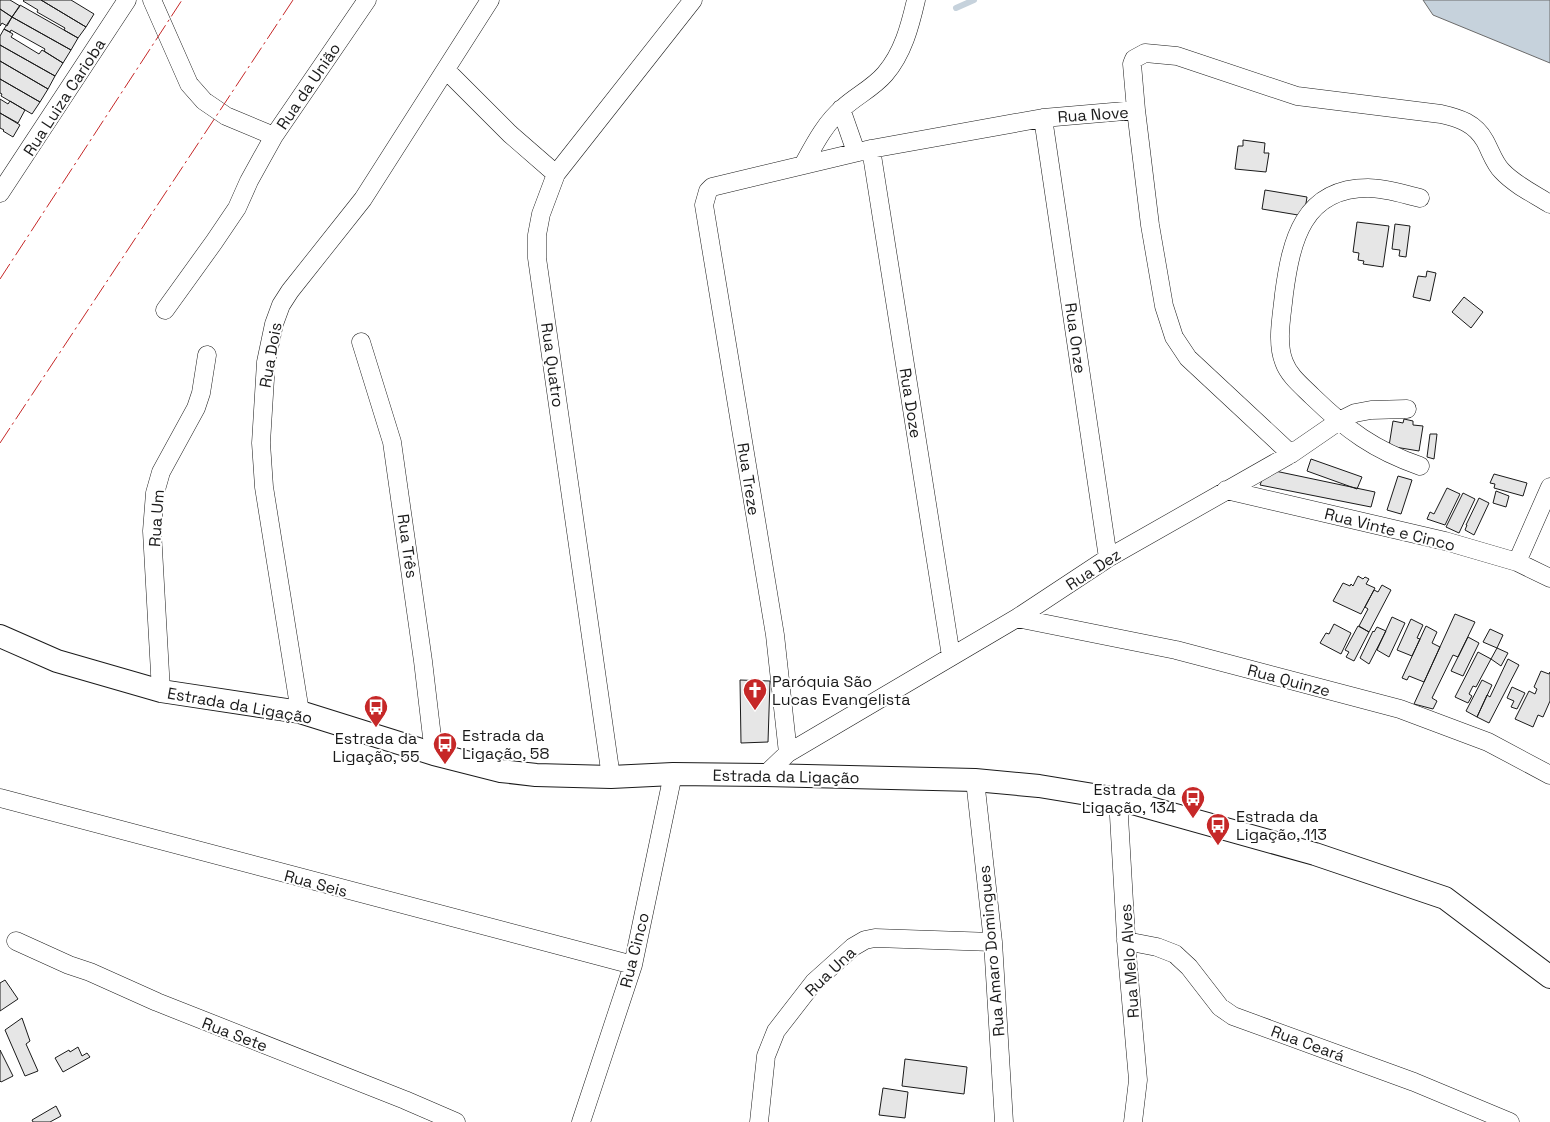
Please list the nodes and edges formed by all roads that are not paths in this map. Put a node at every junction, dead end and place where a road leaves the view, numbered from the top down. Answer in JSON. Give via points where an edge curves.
{"nodes":[{"id":1,"x":127,"y":0,"type":"edge"},
{"id":2,"x":152,"y":0,"type":"edge"},
{"id":3,"x":367,"y":0,"type":"edge"},
{"id":4,"x":490,"y":0,"type":"edge"},
{"id":5,"x":693,"y":0,"type":"edge"},
{"id":6,"x":916,"y":0,"type":"edge"},
{"id":7,"x":446,"y":70,"type":"junction"},
{"id":8,"x":842,"y":109,"type":"junction"},
{"id":9,"x":1136,"y":110,"type":"junction"},
{"id":10,"x":1043,"y":118,"type":"junction"},
{"id":11,"x":274,"y":136,"type":"junction"},
{"id":12,"x":863,"y":150,"type":"junction"},
{"id":13,"x":803,"y":165,"type":"junction"},
{"id":14,"x":556,"y":174,"type":"junction"},
{"id":15,"x":722,"y":183,"type":"joint"},
{"id":16,"x":0,"y":193,"type":"edge"},
{"id":17,"x":1420,"y":198,"type":"dead end"},
{"id":18,"x":1550,"y":204,"type":"edge"},
{"id":19,"x":165,"y":310,"type":"dead end"},
{"id":20,"x":361,"y":342,"type":"dead end"},
{"id":21,"x":207,"y":355,"type":"dead end"},
{"id":22,"x":1407,"y":409,"type":"dead end"},
{"id":23,"x":1338,"y":421,"type":"junction"},
{"id":24,"x":1291,"y":454,"type":"junction"},
{"id":25,"x":1420,"y":466,"type":"dead end"},
{"id":26,"x":1550,"y":488,"type":"edge"},
{"id":27,"x":1226,"y":490,"type":"junction"},
{"id":28,"x":1108,"y":558,"type":"junction"},
{"id":29,"x":1517,"y":562,"type":"junction"},
{"id":30,"x":1550,"y":578,"type":"edge"},
{"id":31,"x":1017,"y":618,"type":"junction"},
{"id":32,"x":0,"y":636,"type":"edge"},
{"id":33,"x":951,"y":656,"type":"junction"},
{"id":34,"x":161,"y":691,"type":"junction"},
{"id":35,"x":300,"y":712,"type":"junction"},
{"id":36,"x":434,"y":754,"type":"junction"},
{"id":37,"x":788,"y":754,"type":"junction"},
{"id":38,"x":673,"y":774,"type":"junction"},
{"id":39,"x":765,"y":775,"type":"junction"},
{"id":40,"x":1550,"y":775,"type":"edge"},
{"id":41,"x":611,"y":777,"type":"junction"},
{"id":42,"x":975,"y":780,"type":"junction"},
{"id":43,"x":0,"y":798,"type":"edge"},
{"id":44,"x":1118,"y":799,"type":"junction"},
{"id":45,"x":16,"y":941,"type":"dead end"},
{"id":46,"x":1126,"y":941,"type":"junction"},
{"id":47,"x":992,"y":942,"type":"junction"},
{"id":48,"x":633,"y":965,"type":"junction"},
{"id":49,"x":1550,"y":977,"type":"edge"},
{"id":50,"x":456,"y":1122,"type":"edge"},
{"id":51,"x":581,"y":1122,"type":"edge"},
{"id":52,"x":759,"y":1122,"type":"edge"},
{"id":53,"x":1004,"y":1122,"type":"edge"},
{"id":54,"x":1133,"y":1122,"type":"edge"},
{"id":55,"x":1510,"y":1122,"type":"edge"}],
"edges":[{"from":1,"to":16,"type":"street","name":"Rua Luiza Carioba"},
{"from":2,"to":11,"type":"street","name":"Rua da União","via":[[188,84],[204,101],[226,116]]},
{"from":3,"to":11,"type":"street","name":"Rua da União"},
{"from":4,"to":7,"type":"street","name":"Rua Dois"},
{"from":5,"to":14,"type":"street","name":"Rua Quatro"},
{"from":6,"to":8,"type":"street","via":[[908,32],[890,67],[877,82]]},
{"from":7,"to":14,"type":"street","via":[[510,134]]},
{"from":7,"to":35,"type":"street","name":"Rua Dois","via":[[363,199],[281,305],[274,324],[266,362],[261,452]]},
{"from":8,"to":12,"type":"street","name":"Rua Doze"},
{"from":8,"to":13,"type":"street","via":[[820,134]]},
{"from":9,"to":10,"type":"street","name":"Rua Nove"},
{"from":9,"to":18,"type":"street","via":[[1132,64],[1139,55],[1155,52],[1214,67],[1297,96],[1449,116],[1469,123],[1477,130],[1501,170]]},
{"from":9,"to":24,"type":"street","name":"Rua Nove","via":[[1150,226],[1164,306],[1174,337],[1188,358]]},
{"from":10,"to":12,"type":"street","name":"Rua Nove"},
{"from":10,"to":28,"type":"street","name":"Rua Onze"},
{"from":11,"to":19,"type":"street","via":[[237,208]]},
{"from":12,"to":13,"type":"street","name":"Rua Nove"},
{"from":12,"to":33,"type":"street","name":"Rua Doze"},
{"from":13,"to":15,"type":"street","name":"Rua Nove"},
{"from":14,"to":41,"type":"street","name":"Rua Quatro","via":[[541,214],[537,258]]},
{"from":15,"to":37,"type":"street","name":"Rua Treze","via":[[708,190],[704,205],[775,635]]},
{"from":17,"to":23,"type":"street","via":[[1368,188],[1350,190],[1329,196],[1316,206],[1297,233],[1287,271],[1280,348],[1292,377]]},
{"from":20,"to":36,"type":"street","name":"Rua Três","via":[[392,442]]},
{"from":21,"to":34,"type":"street","name":"Rua Um","via":[[196,408],[161,472],[155,494],[152,531]]},
{"from":22,"to":23,"type":"street","name":"Rua Dez","via":[[1371,410]]},
{"from":23,"to":24,"type":"street","name":"Rua Dez"},
{"from":23,"to":25,"type":"street","via":[[1383,452]]},
{"from":24,"to":27,"type":"street","name":"Rua Dez"},
{"from":26,"to":29,"type":"street"},
{"from":27,"to":28,"type":"street","name":"Rua Dez"},
{"from":27,"to":29,"type":"street","name":"Rua Vinte e Cinco","via":[[1444,541]]},
{"from":28,"to":31,"type":"street","name":"Rua Dez"},
{"from":29,"to":30,"type":"street","name":"Rua Vinte e Cinco"},
{"from":31,"to":33,"type":"street","name":"Rua Dez"},
{"from":31,"to":40,"type":"street","name":"Rua Quinze","via":[[1176,650],[1400,709],[1488,742]]},
{"from":32,"to":34,"type":"street","name":"Estrada da Ligação","via":[[57,661]]},
{"from":33,"to":37,"type":"street","name":"Rua Dez"},
{"from":34,"to":35,"type":"street","name":"Estrada da Ligação"},
{"from":35,"to":36,"type":"street","name":"Estrada da Ligação"},
{"from":36,"to":41,"type":"street","name":"Estrada da Ligação","via":[[536,775]]},
{"from":37,"to":39,"type":"street"},
{"from":38,"to":39,"type":"street","name":"Estrada da Ligação"},
{"from":38,"to":41,"type":"street","name":"Estrada da Ligação"},
{"from":38,"to":48,"type":"street","name":"Rua Cinco"},
{"from":39,"to":42,"type":"street","name":"Estrada da Ligação"},
{"from":42,"to":44,"type":"street","name":"Estrada da Ligação","via":[[1040,786]]},
{"from":42,"to":47,"type":"street","name":"Rua Amaro Domingues"},
{"from":43,"to":48,"type":"street","name":"Rua Seis"},
{"from":44,"to":46,"type":"street","name":"Rua Melo Alves"},
{"from":44,"to":49,"type":"street","name":"Estrada da Ligação","via":[[1315,854],[1445,898]]},
{"from":45,"to":50,"type":"street","name":"Rua Sete","via":[[166,1006]]},
{"from":46,"to":54,"type":"street","name":"Rua Melo Alves","via":[[1138,1080]]},
{"from":46,"to":55,"type":"street","name":"Rua Ceará","via":[[1175,954],[1220,1007],[1233,1016],[1414,1082]]},
{"from":47,"to":52,"type":"street","name":"Rua Una","via":[[875,938],[853,946],[814,982],[776,1030],[766,1056]]},
{"from":47,"to":53,"type":"street","name":"Rua Amaro Domingues"},
{"from":48,"to":51,"type":"street","name":"Rua Cinco"}]}
